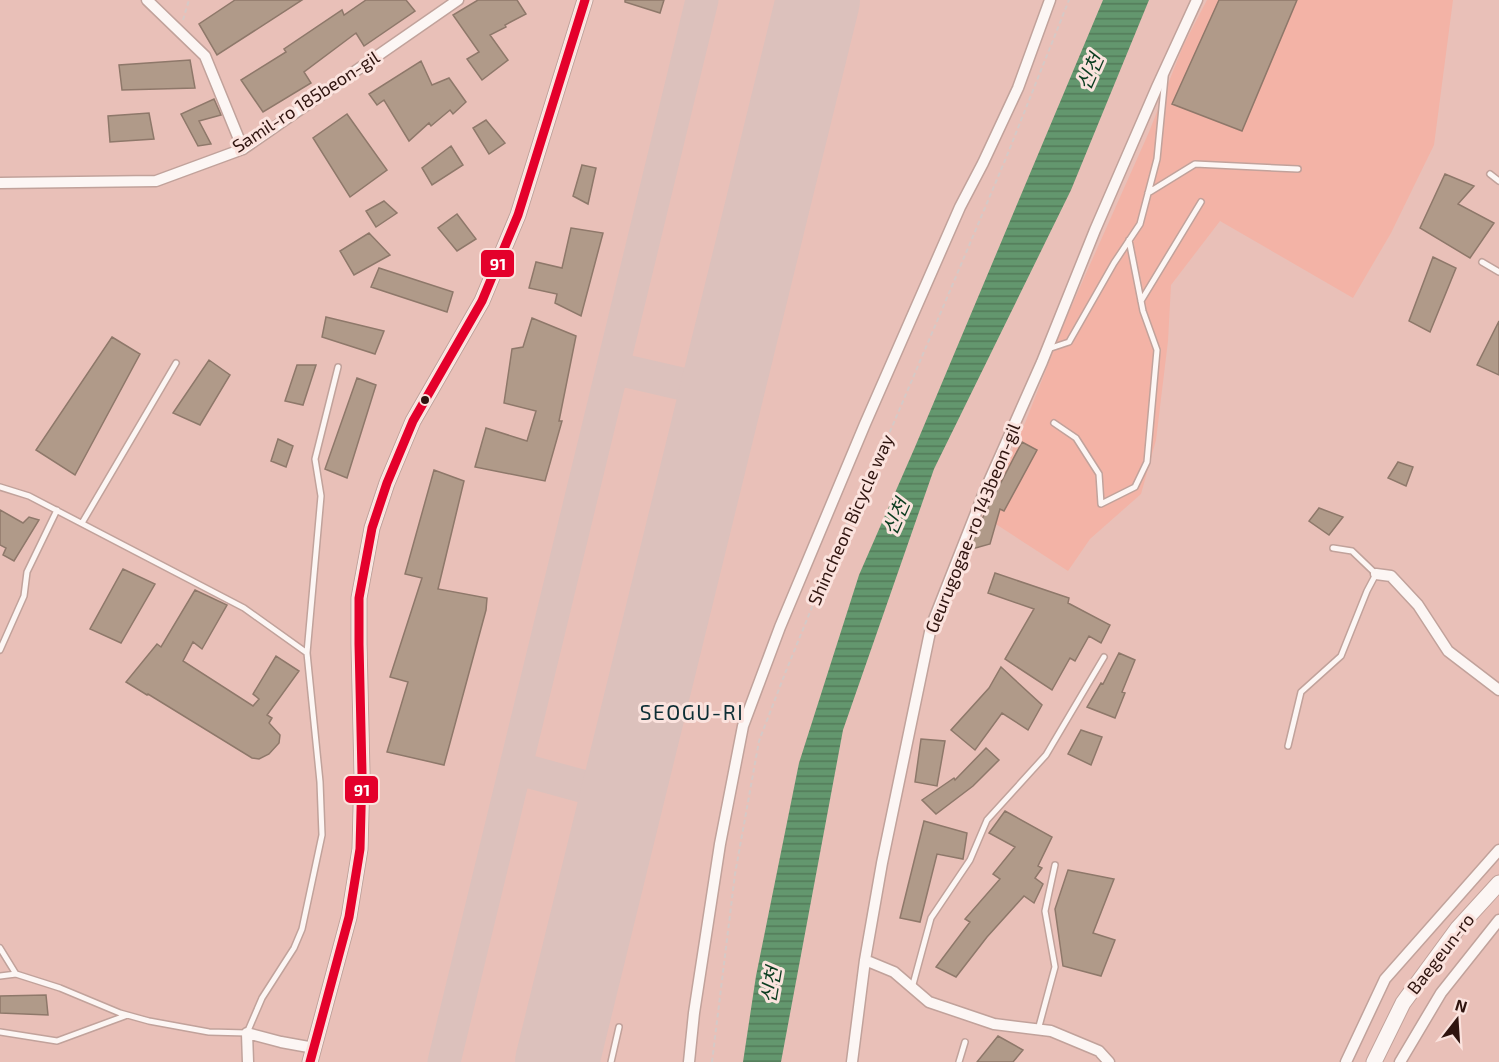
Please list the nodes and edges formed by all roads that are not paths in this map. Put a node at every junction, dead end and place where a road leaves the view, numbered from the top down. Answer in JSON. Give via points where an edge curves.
{"nodes":[{"id":1,"x":147,"y":0,"type":"edge"},
{"id":2,"x":458,"y":0,"type":"edge"},
{"id":3,"x":1050,"y":0,"type":"edge"},
{"id":4,"x":1197,"y":0,"type":"edge"},
{"id":5,"x":583,"y":1,"type":"edge"},
{"id":6,"x":1167,"y":65,"type":"junction"},
{"id":7,"x":243,"y":149,"type":"junction"},
{"id":8,"x":1298,"y":168,"type":"dead end"},
{"id":9,"x":1490,"y":174,"type":"dead end"},
{"id":10,"x":1499,"y":181,"type":"edge"},
{"id":11,"x":0,"y":183,"type":"edge"},
{"id":12,"x":1148,"y":193,"type":"junction"},
{"id":13,"x":1201,"y":202,"type":"dead end"},
{"id":14,"x":1129,"y":240,"type":"junction"},
{"id":15,"x":1482,"y":262,"type":"dead end"},
{"id":16,"x":1499,"y":272,"type":"edge"},
{"id":17,"x":1141,"y":301,"type":"junction"},
{"id":18,"x":1047,"y":350,"type":"junction"},
{"id":19,"x":176,"y":363,"type":"dead end"},
{"id":20,"x":338,"y":367,"type":"dead end"},
{"id":21,"x":1054,"y":423,"type":"dead end"},
{"id":22,"x":0,"y":488,"type":"edge"},
{"id":23,"x":57,"y":510,"type":"junction"},
{"id":24,"x":82,"y":523,"type":"junction"},
{"id":25,"x":1333,"y":548,"type":"dead end"},
{"id":26,"x":1376,"y":574,"type":"junction"},
{"id":27,"x":0,"y":650,"type":"edge"},
{"id":28,"x":307,"y":653,"type":"junction"},
{"id":29,"x":1104,"y":657,"type":"dead end"},
{"id":30,"x":1499,"y":690,"type":"edge"},
{"id":31,"x":1288,"y":746,"type":"dead end"},
{"id":32,"x":1499,"y":850,"type":"edge"},
{"id":33,"x":1055,"y":866,"type":"dead end"},
{"id":34,"x":1499,"y":883,"type":"edge"},
{"id":35,"x":1499,"y":920,"type":"edge"},
{"id":36,"x":0,"y":948,"type":"edge"},
{"id":37,"x":0,"y":958,"type":"edge"},
{"id":38,"x":7,"y":960,"type":"junction"},
{"id":39,"x":865,"y":960,"type":"junction"},
{"id":40,"x":16,"y":974,"type":"junction"},
{"id":41,"x":0,"y":976,"type":"edge"},
{"id":42,"x":912,"y":987,"type":"junction"},
{"id":43,"x":127,"y":1015,"type":"junction"},
{"id":44,"x":619,"y":1027,"type":"dead end"},
{"id":45,"x":1038,"y":1030,"type":"junction"},
{"id":46,"x":0,"y":1032,"type":"edge"},
{"id":47,"x":248,"y":1033,"type":"junction"},
{"id":48,"x":964,"y":1042,"type":"dead end"},
{"id":49,"x":312,"y":1055,"type":"edge"},
{"id":50,"x":248,"y":1062,"type":"edge"},
{"id":51,"x":611,"y":1062,"type":"edge"},
{"id":52,"x":689,"y":1062,"type":"edge"},
{"id":53,"x":852,"y":1062,"type":"edge"},
{"id":54,"x":959,"y":1062,"type":"edge"},
{"id":55,"x":1109,"y":1062,"type":"edge"},
{"id":56,"x":1346,"y":1062,"type":"edge"},
{"id":57,"x":1374,"y":1062,"type":"edge"},
{"id":58,"x":1400,"y":1062,"type":"edge"}],
"edges":[{"from":1,"to":7,"type":"street","via":[[205,56]]},
{"from":2,"to":7,"type":"street","name":"Samil-ro 185beon-gil"},
{"from":3,"to":52,"type":"street","via":[[1017,88],[865,424],[743,726],[720,843]]},
{"from":4,"to":6,"type":"street","name":"Geurugogae-ro 143beon-gil"},
{"from":5,"to":49,"type":"main road","via":[[518,215],[482,301],[413,421],[372,528],[359,598],[360,849],[349,917]]},
{"from":6,"to":12,"type":"lane","via":[[1157,159]]},
{"from":6,"to":18,"type":"street","name":"Geurugogae-ro 143beon-gil"},
{"from":7,"to":11,"type":"street","name":"Samil-ro 185beon-gil","via":[[156,181]]},
{"from":8,"to":12,"type":"lane","via":[[1195,164]]},
{"from":9,"to":10,"type":"lane"},
{"from":12,"to":14,"type":"lane","via":[[1140,224]]},
{"from":13,"to":17,"type":"lane"},
{"from":14,"to":17,"type":"lane"},
{"from":14,"to":18,"type":"lane","via":[[1069,342]]},
{"from":15,"to":16,"type":"lane"},
{"from":17,"to":21,"type":"lane","via":[[1156,350],[1147,462],[1135,487],[1101,504],[1099,474],[1076,438]]},
{"from":18,"to":39,"type":"street","name":"Geurugogae-ro 143beon-gil","via":[[983,495],[931,627]]},
{"from":19,"to":24,"type":"lane"},
{"from":20,"to":28,"type":"lane","via":[[315,459],[321,496]]},
{"from":22,"to":23,"type":"lane"},
{"from":23,"to":24,"type":"lane"},
{"from":23,"to":27,"type":"lane","via":[[27,572],[24,596]]},
{"from":24,"to":28,"type":"lane","via":[[244,608]]},
{"from":25,"to":26,"type":"lane","via":[[1352,551]]},
{"from":26,"to":30,"type":"street","via":[[1391,576],[1418,605],[1448,651]]},
{"from":26,"to":31,"type":"lane","via":[[1341,656],[1301,692]]},
{"from":28,"to":47,"type":"lane","via":[[322,835],[302,929],[262,998]]},
{"from":29,"to":42,"type":"lane","via":[[1046,754],[987,820],[970,860],[931,918]]},
{"from":32,"to":56,"type":"street","via":[[1385,979]]},
{"from":33,"to":45,"type":"lane","via":[[1045,911],[1055,967]]},
{"from":34,"to":57,"type":"main road","name":"Baegeun-ro","via":[[1458,928],[1403,1003]]},
{"from":35,"to":58,"type":"street","via":[[1441,993]]},
{"from":36,"to":38,"type":"lane"},
{"from":37,"to":38,"type":"lane"},
{"from":38,"to":40,"type":"lane"},
{"from":39,"to":42,"type":"street","via":[[894,972]]},
{"from":39,"to":53,"type":"street","name":"Geurugogae-ro 143beon-gil"},
{"from":40,"to":41,"type":"lane"},
{"from":40,"to":43,"type":"lane"},
{"from":42,"to":45,"type":"street","via":[[929,1002],[983,1021]]},
{"from":43,"to":46,"type":"lane","via":[[57,1041]]},
{"from":43,"to":47,"type":"lane","via":[[209,1032]]},
{"from":44,"to":51,"type":"lane"},
{"from":45,"to":55,"type":"street","via":[[1051,1031],[1098,1051]]},
{"from":47,"to":49,"type":"street"},
{"from":47,"to":50,"type":"street"},
{"from":48,"to":54,"type":"lane"}]}
